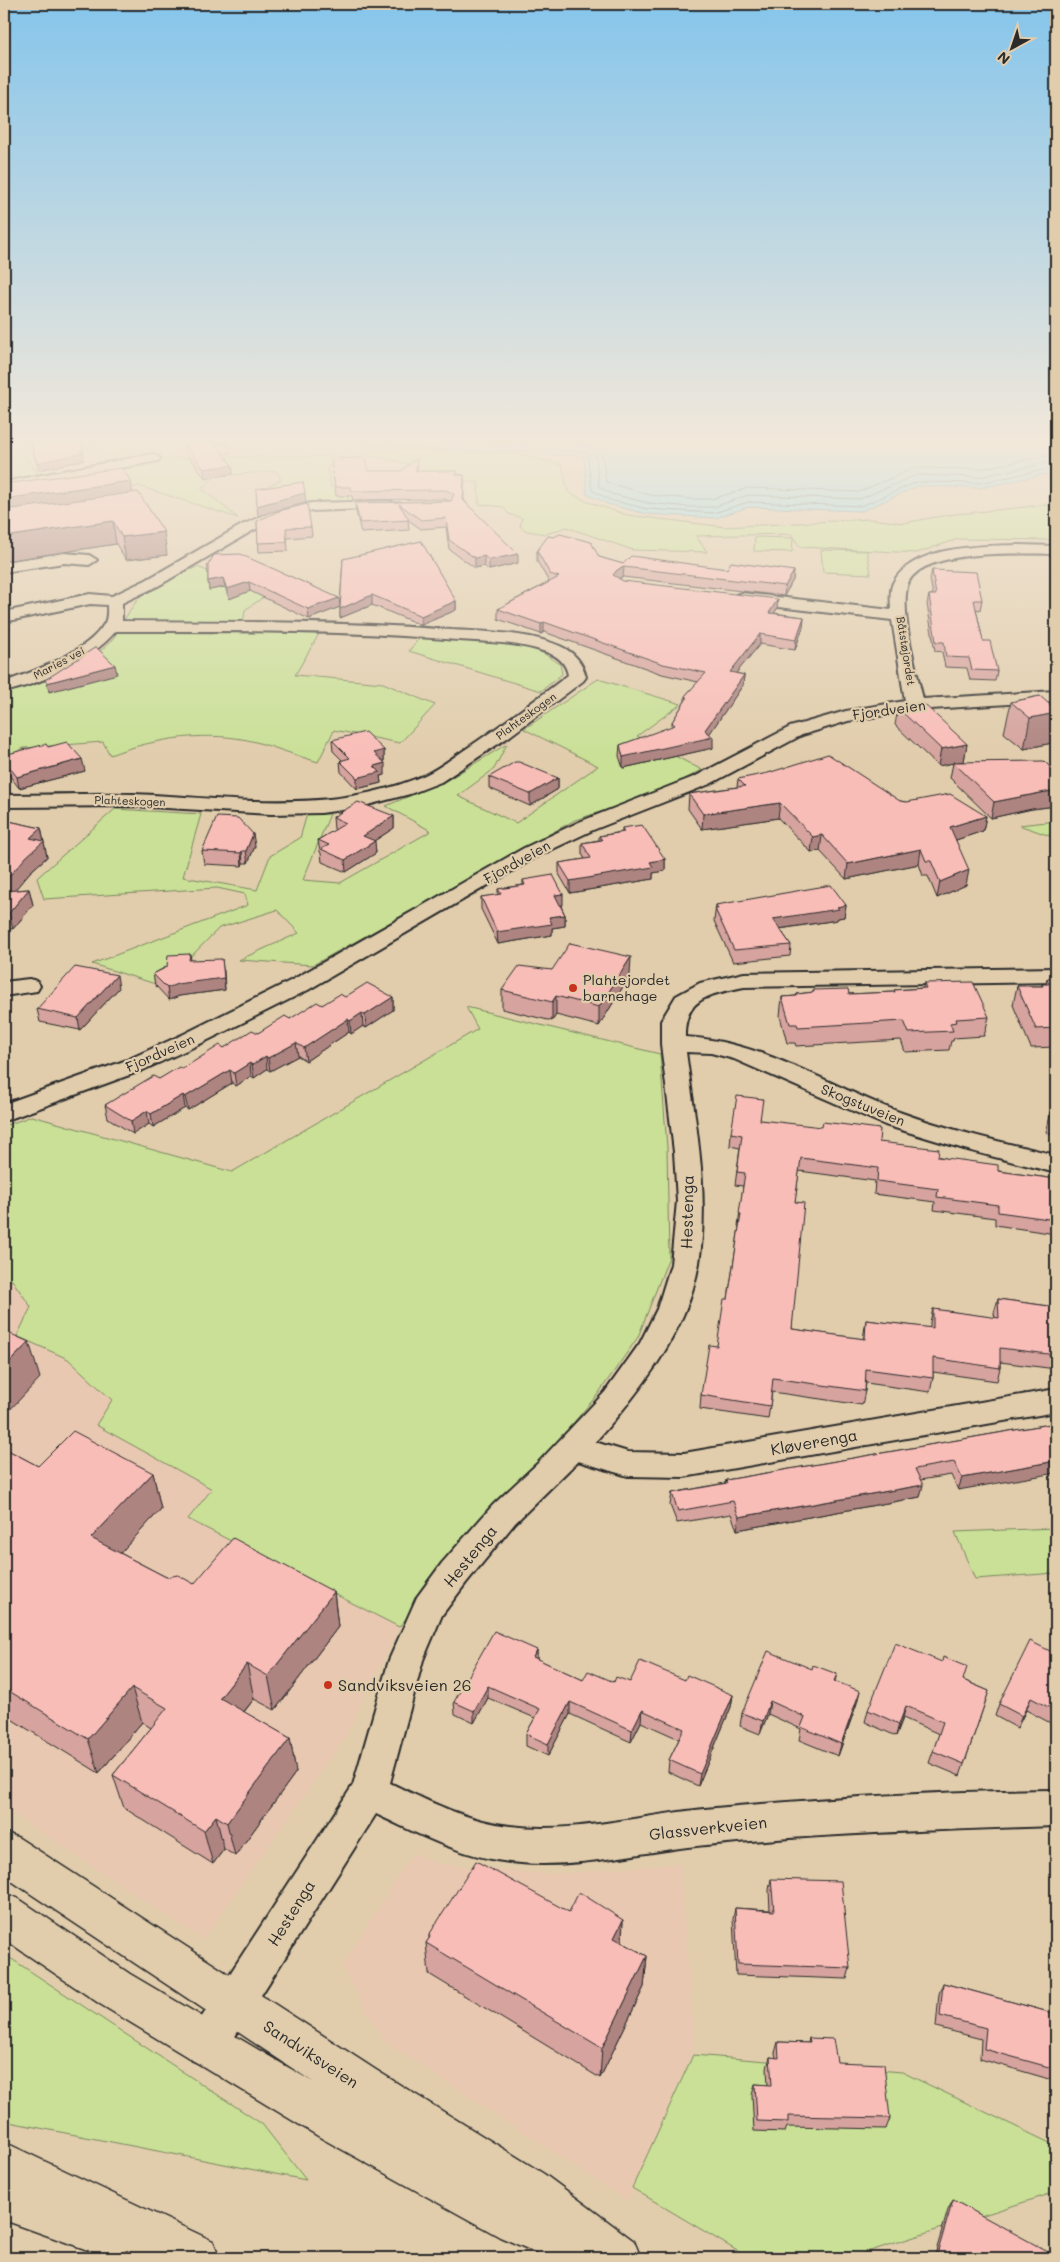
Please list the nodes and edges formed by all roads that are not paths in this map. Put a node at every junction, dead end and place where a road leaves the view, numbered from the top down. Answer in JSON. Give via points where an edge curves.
{"nodes":[{"id":1,"x":211,"y":549,"type":"edge"},
{"id":2,"x":1056,"y":550,"type":"edge"},
{"id":3,"x":89,"y":560,"type":"dead end"},
{"id":4,"x":4,"y":567,"type":"edge"},
{"id":5,"x":729,"y":597,"type":"edge"},
{"id":6,"x":114,"y":601,"type":"junction"},
{"id":7,"x":900,"y":616,"type":"junction"},
{"id":8,"x":4,"y":617,"type":"edge"},
{"id":9,"x":112,"y":626,"type":"junction"},
{"id":10,"x":4,"y":687,"type":"edge"},
{"id":11,"x":1056,"y":696,"type":"edge"},
{"id":12,"x":915,"y":705,"type":"junction"},
{"id":13,"x":4,"y":801,"type":"edge"},
{"id":14,"x":1056,"y":975,"type":"edge"},
{"id":15,"x":29,"y":986,"type":"dead end"},
{"id":16,"x":4,"y":989,"type":"edge"},
{"id":17,"x":673,"y":1044,"type":"junction"},
{"id":18,"x":4,"y":1113,"type":"edge"},
{"id":19,"x":1056,"y":1164,"type":"edge"},
{"id":20,"x":1056,"y":1402,"type":"edge"},
{"id":21,"x":574,"y":1445,"type":"junction"},
{"id":22,"x":369,"y":1792,"type":"junction"},
{"id":23,"x":1056,"y":1808,"type":"edge"},
{"id":24,"x":4,"y":1852,"type":"edge"},
{"id":25,"x":4,"y":1914,"type":"edge"},
{"id":26,"x":233,"y":2004,"type":"junction"},
{"id":27,"x":206,"y":2046,"type":"junction"},
{"id":28,"x":4,"y":2166,"type":"edge"},
{"id":29,"x":4,"y":2196,"type":"edge"},
{"id":30,"x":178,"y":2258,"type":"edge"},
{"id":31,"x":196,"y":2258,"type":"edge"},
{"id":32,"x":605,"y":2258,"type":"edge"},
{"id":33,"x":618,"y":2258,"type":"edge"}],
"edges":[{"from":1,"to":6,"type":"street"},
{"from":2,"to":7,"type":"street","name":"Båtstøjordet","via":[[967,552],[936,558],[916,567],[901,582],[898,593]]},
{"from":3,"to":4,"type":"street","via":[[64,558]]},
{"from":5,"to":7,"type":"street"},
{"from":6,"to":8,"type":"street","via":[[90,599]]},
{"from":6,"to":9,"type":"street","via":[[116,610]]},
{"from":7,"to":12,"type":"street","name":"Båtstøjordet"},
{"from":9,"to":10,"type":"street","name":"Maries vei","via":[[88,647],[58,666]]},
{"from":9,"to":13,"type":"street","name":"Plahteskogen","via":[[386,630],[483,638],[551,648],[567,656],[576,667],[577,677],[504,732],[434,778],[356,802],[321,807],[271,808],[132,800]]},
{"from":11,"to":12,"type":"street","name":"Fjordveien"},
{"from":12,"to":18,"type":"street","name":"Fjordveien","via":[[846,716],[796,730],[703,780],[586,826],[531,852],[308,980],[192,1039],[135,1065]]},
{"from":14,"to":17,"type":"street","via":[[744,980],[708,988],[684,1001],[672,1021]]},
{"from":15,"to":16,"type":"street"},
{"from":17,"to":19,"type":"street","name":"Skogstuveien","via":[[711,1046],[742,1054],[894,1119]]},
{"from":17,"to":21,"type":"street","name":"Hestenga","via":[[690,1201],[685,1264],[671,1309],[652,1349],[614,1400]]},
{"from":20,"to":21,"type":"street","name":"Kløverenga","via":[[684,1465],[633,1466],[599,1458]]},
{"from":21,"to":22,"type":"street","name":"Hestenga","via":[[504,1514],[429,1607],[406,1660]]},
{"from":22,"to":23,"type":"street","name":"Glassverkveien","via":[[424,1818],[475,1836],[510,1844],[549,1846],[704,1827],[969,1808]]},
{"from":22,"to":26,"type":"street","name":"Hestenga"},
{"from":24,"to":26,"type":"main road","name":"Sandviksveien"},
{"from":25,"to":27,"type":"main road"},
{"from":26,"to":27,"type":"street","name":"Hestenga"},
{"from":26,"to":33,"type":"main road","name":"Sandviksveien","via":[[527,2191]]},
{"from":27,"to":32,"type":"main road","via":[[517,2220]]},
{"from":28,"to":31,"type":"main road"},
{"from":29,"to":30,"type":"main road"}]}
